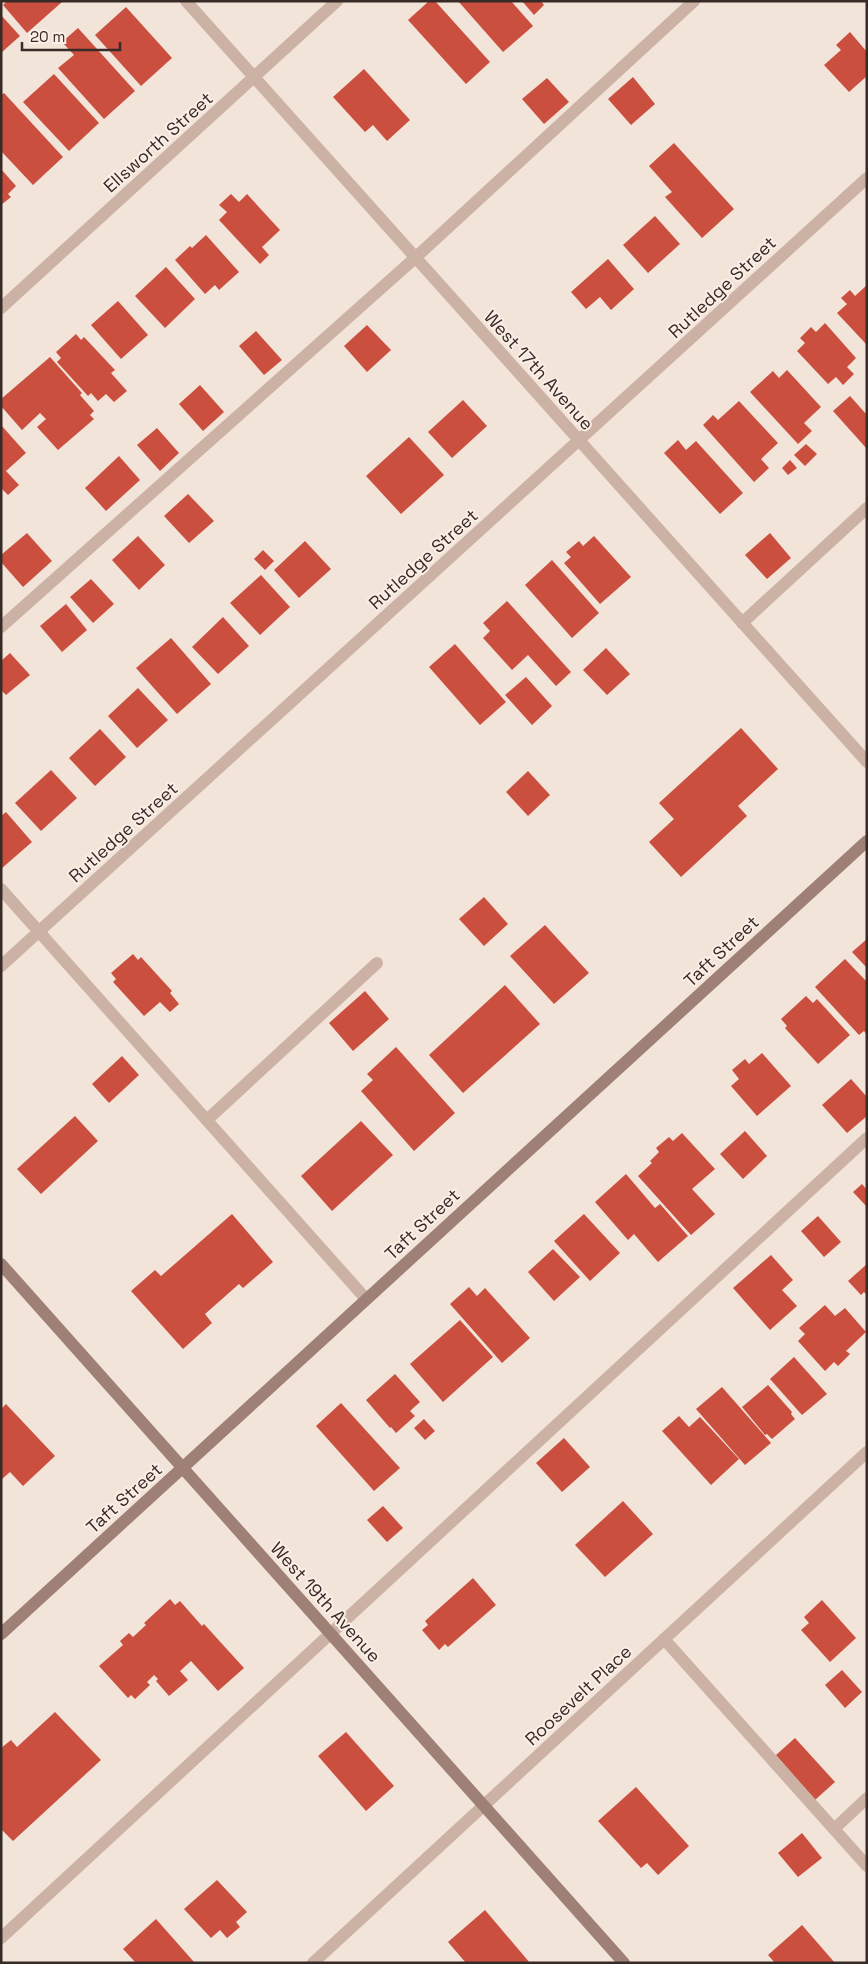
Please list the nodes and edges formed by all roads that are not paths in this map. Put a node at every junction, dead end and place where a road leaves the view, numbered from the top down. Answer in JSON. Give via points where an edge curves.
{"nodes":[{"id":1,"x":186,"y":1,"type":"edge"},
{"id":2,"x":337,"y":1,"type":"edge"},
{"id":3,"x":694,"y":1,"type":"edge"},
{"id":4,"x":254,"y":78,"type":"junction"},
{"id":5,"x":867,"y":178,"type":"edge"},
{"id":6,"x":415,"y":258,"type":"junction"},
{"id":7,"x":1,"y":308,"type":"edge"},
{"id":8,"x":579,"y":441,"type":"junction"},
{"id":9,"x":867,"y":508,"type":"edge"},
{"id":10,"x":742,"y":622,"type":"junction"},
{"id":11,"x":1,"y":627,"type":"edge"},
{"id":12,"x":867,"y":762,"type":"edge"},
{"id":13,"x":867,"y":841,"type":"edge"},
{"id":14,"x":1,"y":889,"type":"edge"},
{"id":15,"x":39,"y":931,"type":"junction"},
{"id":16,"x":377,"y":963,"type":"dead end"},
{"id":17,"x":1,"y":966,"type":"edge"},
{"id":18,"x":207,"y":1120,"type":"junction"},
{"id":19,"x":867,"y":1138,"type":"edge"},
{"id":20,"x":1,"y":1264,"type":"edge"},
{"id":21,"x":366,"y":1300,"type":"junction"},
{"id":22,"x":867,"y":1452,"type":"edge"},
{"id":23,"x":183,"y":1468,"type":"junction"},
{"id":24,"x":1,"y":1634,"type":"edge"},
{"id":25,"x":331,"y":1634,"type":"junction"},
{"id":26,"x":664,"y":1639,"type":"junction"},
{"id":27,"x":867,"y":1798,"type":"edge"},
{"id":28,"x":484,"y":1805,"type":"junction"},
{"id":29,"x":834,"y":1829,"type":"junction"},
{"id":30,"x":867,"y":1866,"type":"edge"},
{"id":31,"x":1,"y":1938,"type":"edge"},
{"id":32,"x":313,"y":1963,"type":"edge"},
{"id":33,"x":624,"y":1963,"type":"edge"}],
"edges":[{"from":1,"to":4,"type":"street","name":"West 17th Avenue"},
{"from":2,"to":4,"type":"street","name":"Ellsworth Street"},
{"from":3,"to":6,"type":"street"},
{"from":4,"to":6,"type":"street","name":"West 17th Avenue"},
{"from":4,"to":7,"type":"street","name":"Ellsworth Street"},
{"from":5,"to":8,"type":"street","name":"Rutledge Street"},
{"from":6,"to":8,"type":"street","name":"West 17th Avenue"},
{"from":6,"to":11,"type":"street"},
{"from":8,"to":10,"type":"street","name":"West 17th Avenue"},
{"from":8,"to":15,"type":"street","name":"Rutledge Street"},
{"from":9,"to":10,"type":"street"},
{"from":10,"to":12,"type":"street","name":"West 17th Avenue"},
{"from":13,"to":21,"type":"street","name":"Taft Street"},
{"from":14,"to":15,"type":"street"},
{"from":15,"to":17,"type":"street","name":"Rutledge Street"},
{"from":15,"to":18,"type":"street"},
{"from":16,"to":18,"type":"street"},
{"from":18,"to":21,"type":"street"},
{"from":19,"to":25,"type":"street"},
{"from":20,"to":23,"type":"street","name":"West 19th Avenue"},
{"from":21,"to":23,"type":"street","name":"Taft Street"},
{"from":22,"to":26,"type":"street","name":"Roosevelt Place"},
{"from":23,"to":24,"type":"street","name":"Taft Street"},
{"from":23,"to":25,"type":"street","name":"West 19th Avenue"},
{"from":25,"to":28,"type":"street","name":"West 19th Avenue"},
{"from":25,"to":31,"type":"street"},
{"from":26,"to":28,"type":"street","name":"Roosevelt Place"},
{"from":26,"to":29,"type":"street"},
{"from":27,"to":29,"type":"street"},
{"from":28,"to":32,"type":"street","name":"Roosevelt Place"},
{"from":28,"to":33,"type":"street","name":"West 19th Avenue"},
{"from":29,"to":30,"type":"street"}]}
